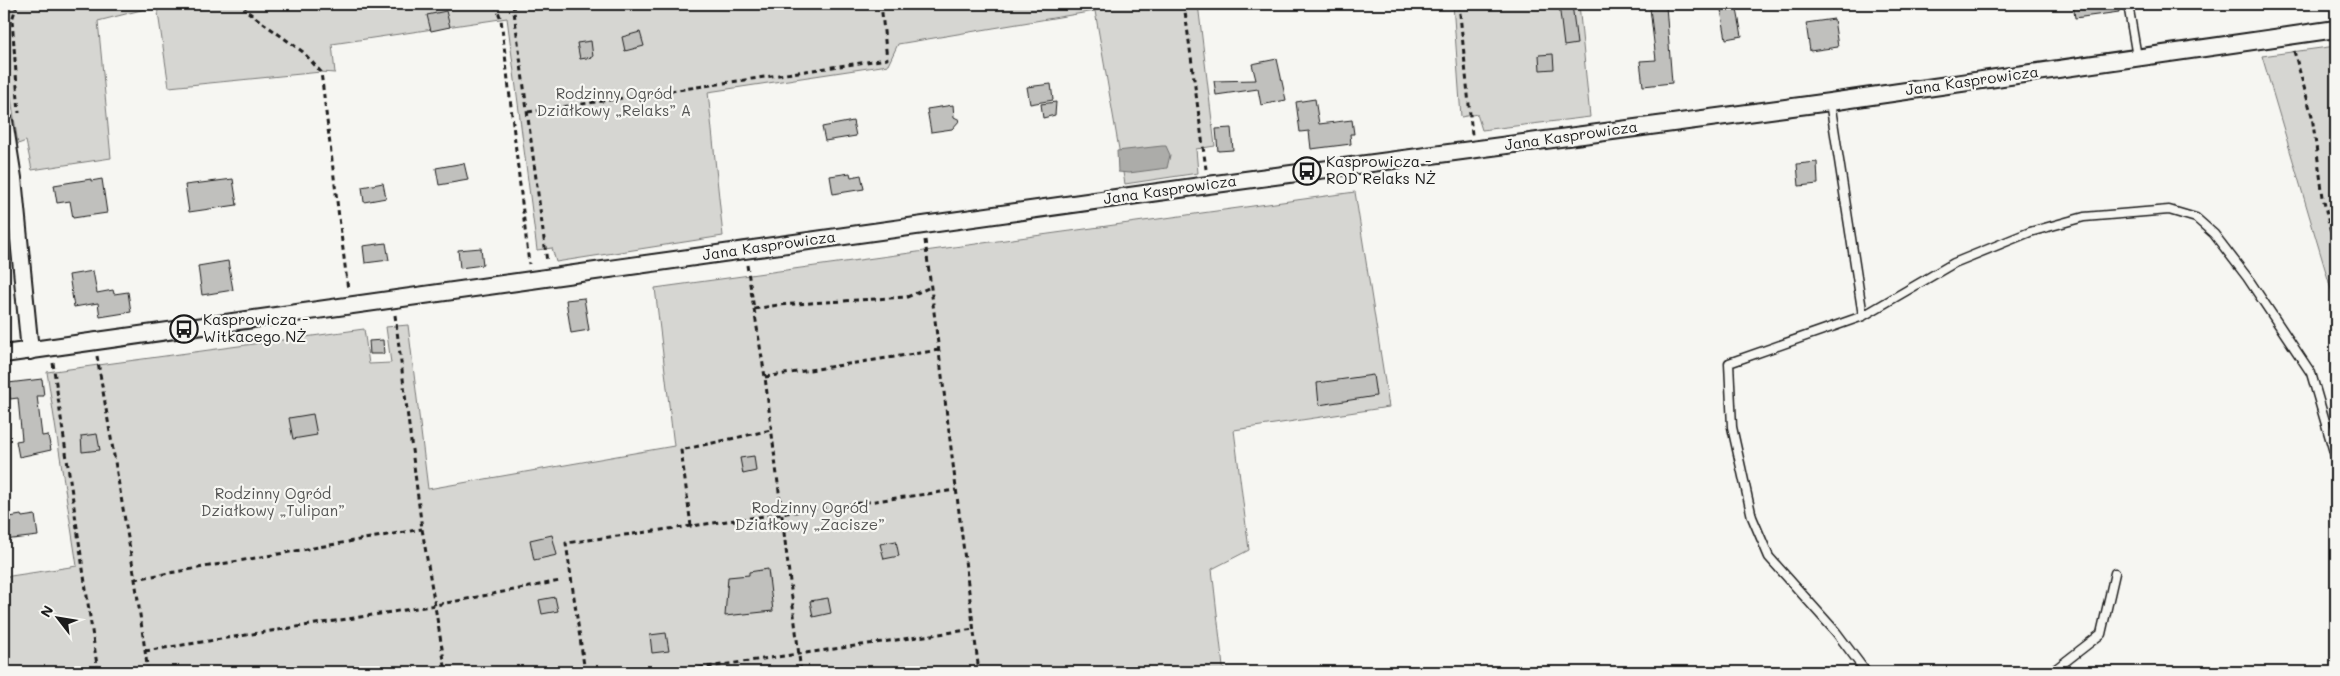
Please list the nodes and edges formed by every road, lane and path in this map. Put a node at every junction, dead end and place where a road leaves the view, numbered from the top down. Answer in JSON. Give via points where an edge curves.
{"nodes":[{"id":1,"x":17,"y":4,"type":"edge"},
{"id":2,"x":244,"y":4,"type":"edge"},
{"id":3,"x":495,"y":4,"type":"edge"},
{"id":4,"x":513,"y":4,"type":"edge"},
{"id":5,"x":881,"y":4,"type":"edge"},
{"id":6,"x":1184,"y":4,"type":"edge"},
{"id":7,"x":1459,"y":4,"type":"edge"},
{"id":8,"x":2128,"y":4,"type":"edge"},
{"id":9,"x":2336,"y":29,"type":"edge"},
{"id":10,"x":2292,"y":36,"type":"junction"},
{"id":11,"x":2137,"y":57,"type":"junction"},
{"id":12,"x":1830,"y":102,"type":"junction"},
{"id":13,"x":528,"y":112,"type":"junction"},
{"id":14,"x":1469,"y":116,"type":"dead end"},
{"id":15,"x":11,"y":118,"type":"edge"},
{"id":16,"x":1208,"y":185,"type":"junction"},
{"id":17,"x":545,"y":249,"type":"dead end"},
{"id":18,"x":926,"y":250,"type":"dead end"},
{"id":19,"x":2336,"y":256,"type":"edge"},
{"id":20,"x":749,"y":275,"type":"dead end"},
{"id":21,"x":531,"y":280,"type":"junction"},
{"id":22,"x":931,"y":287,"type":"junction"},
{"id":23,"x":350,"y":305,"type":"junction"},
{"id":24,"x":754,"y":309,"type":"junction"},
{"id":25,"x":1863,"y":316,"type":"junction"},
{"id":26,"x":397,"y":324,"type":"dead end"},
{"id":27,"x":51,"y":347,"type":"junction"},
{"id":28,"x":939,"y":350,"type":"junction"},
{"id":29,"x":30,"y":351,"type":"junction"},
{"id":30,"x":4,"y":354,"type":"edge"},
{"id":31,"x":99,"y":366,"type":"dead end"},
{"id":32,"x":765,"y":377,"type":"junction"},
{"id":33,"x":771,"y":430,"type":"junction"},
{"id":34,"x":2336,"y":459,"type":"edge"},
{"id":35,"x":956,"y":490,"type":"junction"},
{"id":36,"x":782,"y":514,"type":"junction"},
{"id":37,"x":691,"y":526,"type":"junction"},
{"id":38,"x":422,"y":529,"type":"junction"},
{"id":39,"x":2115,"y":574,"type":"dead end"},
{"id":40,"x":135,"y":580,"type":"junction"},
{"id":41,"x":560,"y":580,"type":"dead end"},
{"id":42,"x":436,"y":605,"type":"junction"},
{"id":43,"x":974,"y":629,"type":"junction"},
{"id":44,"x":145,"y":651,"type":"junction"},
{"id":45,"x":800,"y":654,"type":"junction"},
{"id":46,"x":98,"y":672,"type":"edge"},
{"id":47,"x":148,"y":672,"type":"edge"},
{"id":48,"x":446,"y":672,"type":"edge"},
{"id":49,"x":585,"y":672,"type":"edge"},
{"id":50,"x":672,"y":672,"type":"edge"},
{"id":51,"x":801,"y":672,"type":"edge"},
{"id":52,"x":979,"y":672,"type":"edge"},
{"id":53,"x":1866,"y":672,"type":"edge"},
{"id":54,"x":2052,"y":672,"type":"edge"}],
"edges":[{"from":1,"to":15,"type":"path","via":[[12,20]]},
{"from":2,"to":23,"type":"path","via":[[248,12],[303,52],[321,72]]},
{"from":3,"to":21,"type":"path","via":[[501,19]]},
{"from":4,"to":13,"type":"path"},
{"from":5,"to":13,"type":"path","via":[[887,59]]},
{"from":6,"to":16,"type":"path"},
{"from":7,"to":14,"type":"path"},
{"from":8,"to":11,"type":"lane"},
{"from":9,"to":10,"type":"street","name":"Jana Kasprowicza"},
{"from":10,"to":11,"type":"street","name":"Jana Kasprowicza"},
{"from":10,"to":19,"type":"path","via":[[2312,116],[2320,181]]},
{"from":11,"to":12,"type":"street","name":"Jana Kasprowicza"},
{"from":12,"to":16,"type":"street","name":"Jana Kasprowicza"},
{"from":12,"to":25,"type":"lane"},
{"from":13,"to":17,"type":"path"},
{"from":15,"to":29,"type":"street","via":[[13,178]]},
{"from":16,"to":21,"type":"street","name":"Jana Kasprowicza"},
{"from":18,"to":22,"type":"path"},
{"from":20,"to":24,"type":"path"},
{"from":21,"to":23,"type":"street","name":"Jana Kasprowicza"},
{"from":22,"to":24,"type":"path","via":[[907,297]]},
{"from":22,"to":28,"type":"path"},
{"from":23,"to":27,"type":"street","name":"Jana Kasprowicza"},
{"from":24,"to":32,"type":"path"},
{"from":25,"to":34,"type":"lane","via":[[1954,263],[2030,232],[2084,217],[2169,210],[2196,218],[2214,234],[2247,277],[2311,373]]},
{"from":25,"to":53,"type":"lane","via":[[1729,364],[1732,426],[1752,517],[1769,557],[1836,632]]},
{"from":26,"to":38,"type":"path"},
{"from":27,"to":29,"type":"street","name":"Jana Kasprowicza"},
{"from":27,"to":46,"type":"path"},
{"from":28,"to":32,"type":"path"},
{"from":28,"to":35,"type":"path"},
{"from":29,"to":30,"type":"street","name":"Jana Kasprowicza"},
{"from":31,"to":40,"type":"path"},
{"from":32,"to":33,"type":"path"},
{"from":33,"to":36,"type":"path"},
{"from":33,"to":37,"type":"path","via":[[681,450]]},
{"from":35,"to":36,"type":"path"},
{"from":35,"to":43,"type":"path"},
{"from":36,"to":37,"type":"path"},
{"from":36,"to":45,"type":"path"},
{"from":37,"to":49,"type":"path","via":[[566,543]]},
{"from":38,"to":40,"type":"path"},
{"from":38,"to":42,"type":"path"},
{"from":39,"to":54,"type":"lane","via":[[2101,634]]},
{"from":40,"to":44,"type":"path"},
{"from":41,"to":42,"type":"path"},
{"from":42,"to":44,"type":"path"},
{"from":42,"to":48,"type":"path"},
{"from":43,"to":45,"type":"path"},
{"from":43,"to":52,"type":"path"},
{"from":44,"to":47,"type":"path"},
{"from":45,"to":50,"type":"path"},
{"from":45,"to":51,"type":"path"}]}
